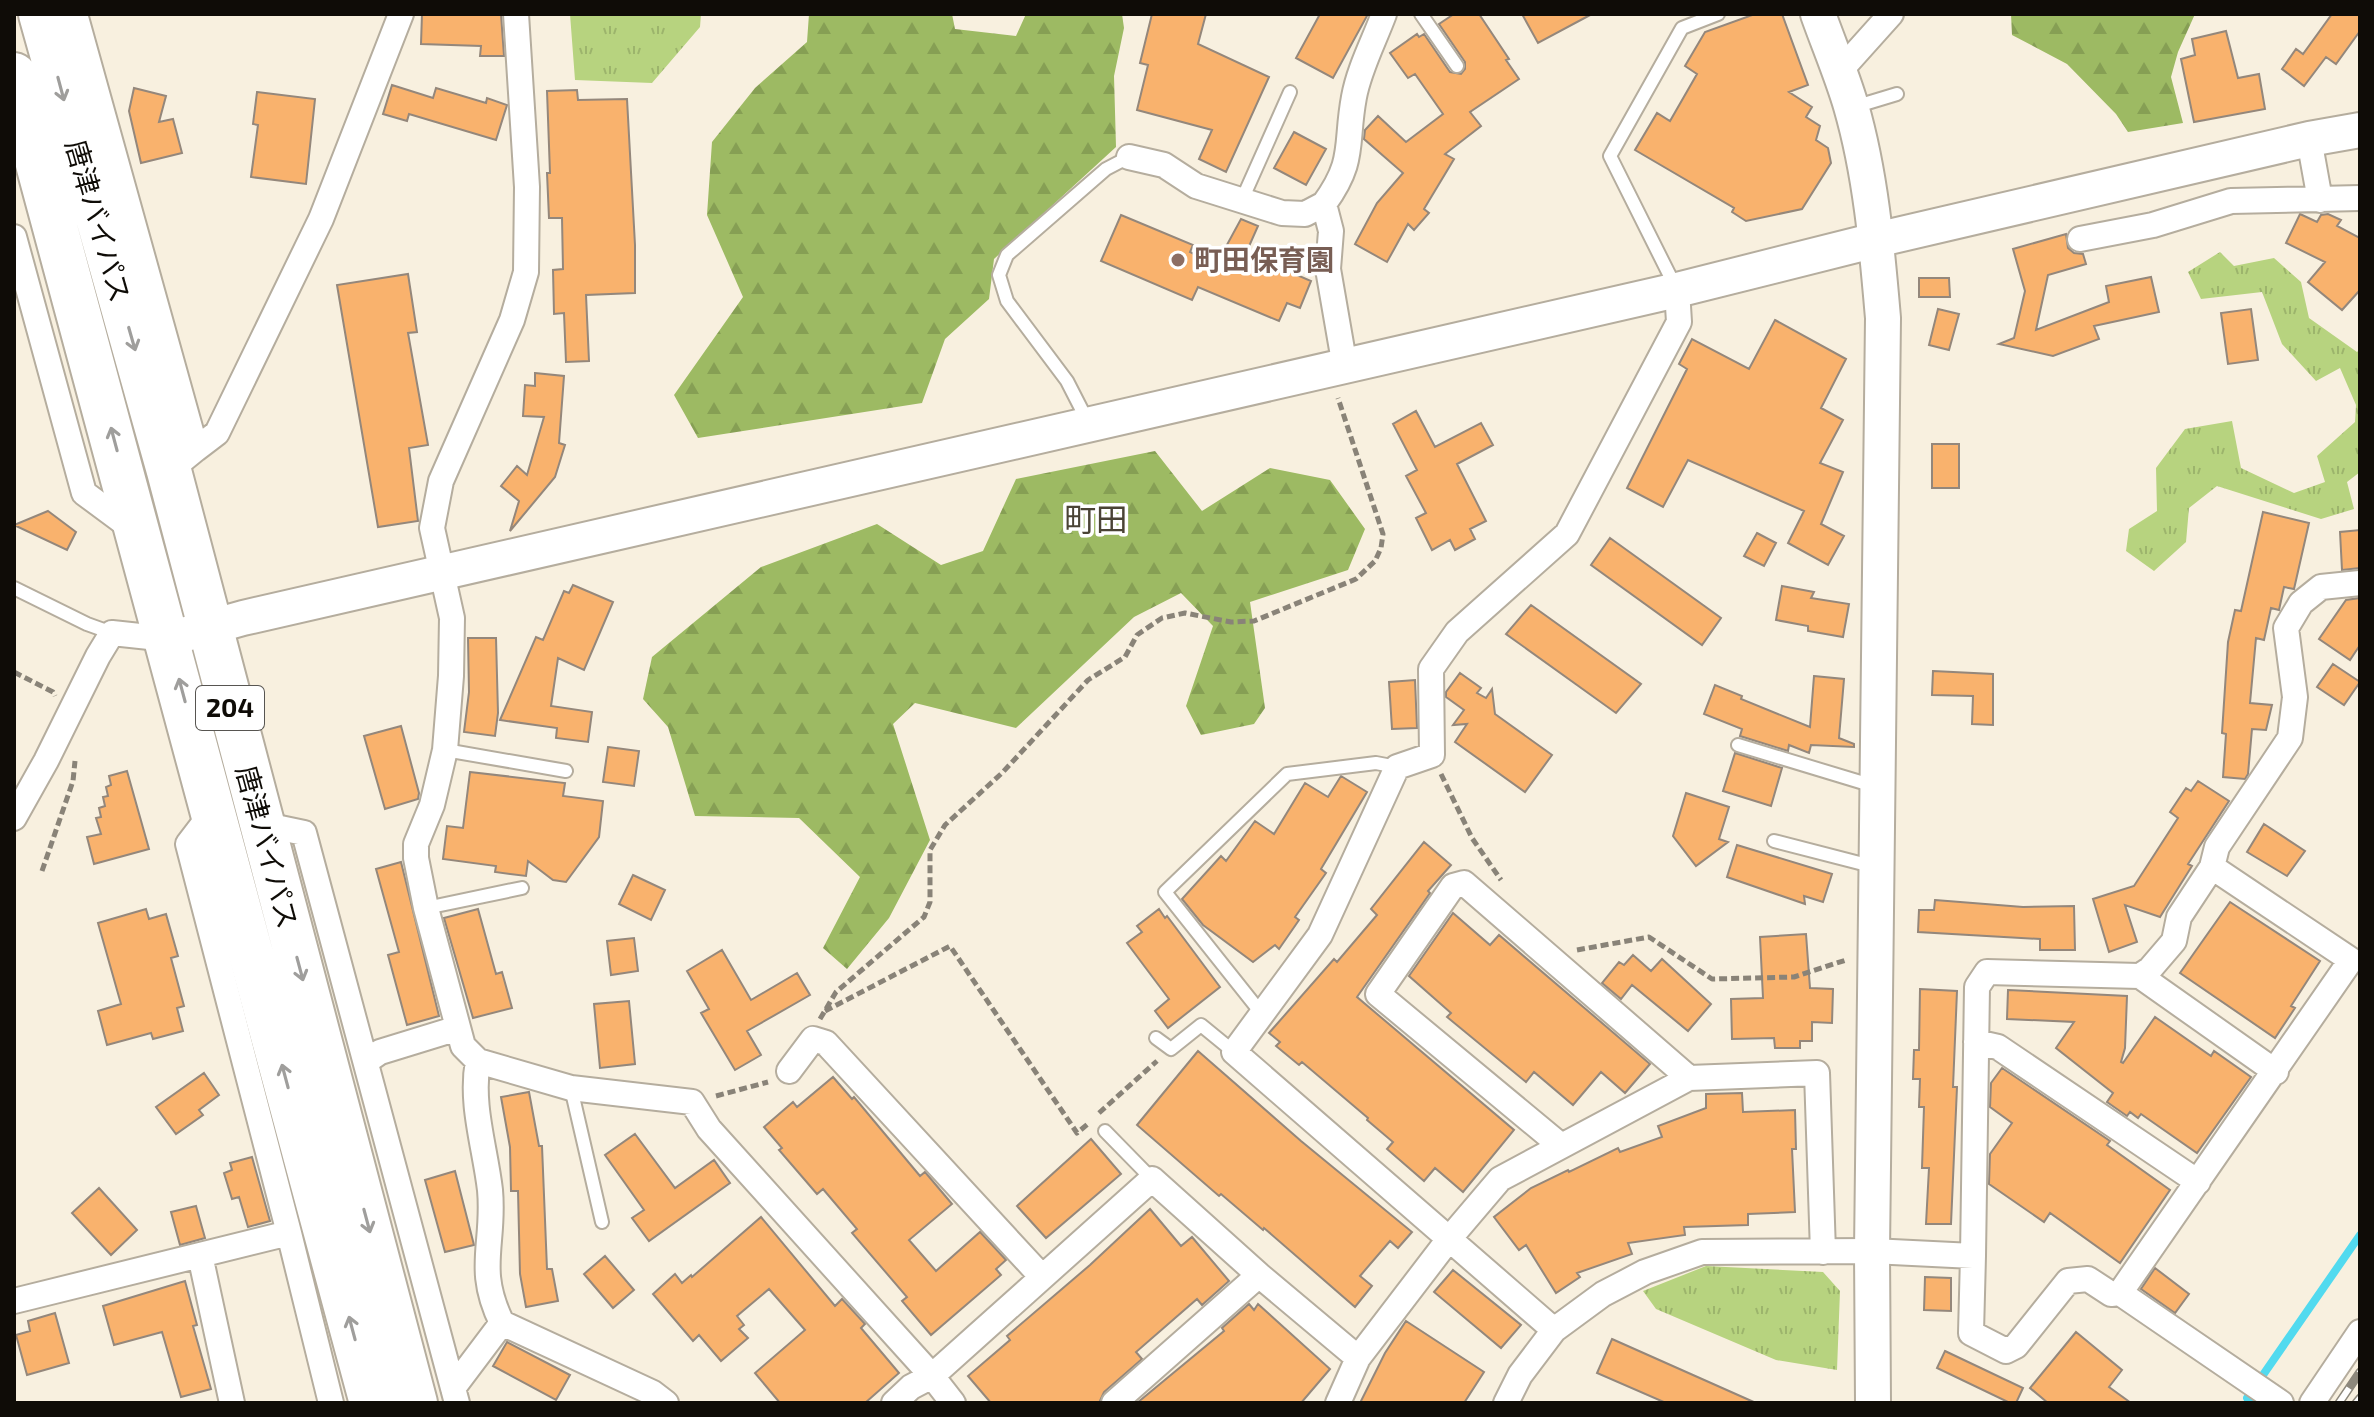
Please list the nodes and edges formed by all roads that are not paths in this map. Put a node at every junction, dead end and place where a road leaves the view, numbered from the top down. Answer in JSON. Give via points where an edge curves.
{"nodes":[{"id":1,"x":41,"y":14,"type":"edge"},
{"id":2,"x":75,"y":14,"type":"edge"},
{"id":3,"x":401,"y":14,"type":"edge"},
{"id":4,"x":516,"y":14,"type":"edge"},
{"id":5,"x":1384,"y":14,"type":"edge"},
{"id":6,"x":1421,"y":14,"type":"edge"},
{"id":7,"x":1718,"y":14,"type":"edge"},
{"id":8,"x":1818,"y":14,"type":"edge"},
{"id":9,"x":1891,"y":14,"type":"edge"},
{"id":10,"x":1457,"y":66,"type":"dead end"},
{"id":11,"x":1839,"y":72,"type":"junction"},
{"id":12,"x":14,"y":75,"type":"edge"},
{"id":13,"x":1290,"y":92,"type":"dead end"},
{"id":14,"x":1897,"y":94,"type":"dead end"},
{"id":15,"x":1851,"y":108,"type":"junction"},
{"id":16,"x":2360,"y":130,"type":"edge"},
{"id":17,"x":2309,"y":139,"type":"junction"},
{"id":18,"x":1129,"y":157,"type":"joint"},
{"id":19,"x":2360,"y":198,"type":"edge"},
{"id":20,"x":2320,"y":200,"type":"junction"},
{"id":21,"x":1241,"y":202,"type":"junction"},
{"id":22,"x":1324,"y":204,"type":"junction"},
{"id":23,"x":14,"y":237,"type":"edge"},
{"id":24,"x":2080,"y":239,"type":"dead end"},
{"id":25,"x":1876,"y":240,"type":"junction"},
{"id":26,"x":1677,"y":290,"type":"junction"},
{"id":27,"x":1342,"y":382,"type":"junction"},
{"id":28,"x":1089,"y":426,"type":"junction"},
{"id":29,"x":183,"y":460,"type":"junction"},
{"id":30,"x":139,"y":533,"type":"junction"},
{"id":31,"x":442,"y":575,"type":"junction"},
{"id":32,"x":2360,"y":583,"type":"edge"},
{"id":33,"x":14,"y":588,"type":"edge"},
{"id":34,"x":209,"y":628,"type":"junction"},
{"id":35,"x":112,"y":633,"type":"junction"},
{"id":36,"x":168,"y":639,"type":"junction"},
{"id":37,"x":1738,"y":745,"type":"dead end"},
{"id":38,"x":445,"y":750,"type":"junction"},
{"id":39,"x":1397,"y":767,"type":"junction"},
{"id":40,"x":566,"y":771,"type":"dead end"},
{"id":41,"x":1878,"y":788,"type":"junction"},
{"id":42,"x":14,"y":818,"type":"edge"},
{"id":43,"x":1774,"y":841,"type":"dead end"},
{"id":44,"x":2212,"y":867,"type":"junction"},
{"id":45,"x":1877,"y":868,"type":"junction"},
{"id":46,"x":522,"y":888,"type":"dead end"},
{"id":47,"x":426,"y":908,"type":"junction"},
{"id":48,"x":2140,"y":976,"type":"junction"},
{"id":49,"x":1262,"y":1014,"type":"junction"},
{"id":50,"x":458,"y":1028,"type":"junction"},
{"id":51,"x":1156,"y":1038,"type":"dead end"},
{"id":52,"x":1976,"y":1042,"type":"junction"},
{"id":53,"x":1234,"y":1052,"type":"junction"},
{"id":54,"x":478,"y":1061,"type":"junction"},
{"id":55,"x":789,"y":1071,"type":"road end"},
{"id":56,"x":2276,"y":1072,"type":"junction"},
{"id":57,"x":356,"y":1074,"type":"junction"},
{"id":58,"x":1689,"y":1078,"type":"junction"},
{"id":59,"x":571,"y":1088,"type":"junction"},
{"id":60,"x":1105,"y":1131,"type":"dead end"},
{"id":61,"x":1560,"y":1145,"type":"junction"},
{"id":62,"x":292,"y":1171,"type":"junction"},
{"id":63,"x":1152,"y":1179,"type":"junction"},
{"id":64,"x":2198,"y":1182,"type":"junction"},
{"id":65,"x":602,"y":1222,"type":"dead end"},
{"id":66,"x":289,"y":1233,"type":"junction"},
{"id":67,"x":1449,"y":1239,"type":"junction"},
{"id":68,"x":1872,"y":1251,"type":"junction"},
{"id":69,"x":1823,"y":1252,"type":"junction"},
{"id":70,"x":200,"y":1255,"type":"junction"},
{"id":71,"x":1973,"y":1256,"type":"junction"},
{"id":72,"x":1259,"y":1275,"type":"junction"},
{"id":73,"x":1042,"y":1277,"type":"junction"},
{"id":74,"x":2120,"y":1293,"type":"junction"},
{"id":75,"x":14,"y":1301,"type":"edge"},
{"id":76,"x":502,"y":1323,"type":"junction"},
{"id":77,"x":1554,"y":1330,"type":"junction"},
{"id":78,"x":2360,"y":1332,"type":"edge"},
{"id":79,"x":1358,"y":1358,"type":"junction"},
{"id":80,"x":932,"y":1376,"type":"junction"},
{"id":81,"x":2265,"y":1392,"type":"edge"},
{"id":82,"x":442,"y":1398,"type":"edge"},
{"id":83,"x":232,"y":1403,"type":"edge"},
{"id":84,"x":331,"y":1403,"type":"edge"},
{"id":85,"x":372,"y":1403,"type":"edge"},
{"id":86,"x":666,"y":1403,"type":"edge"},
{"id":87,"x":894,"y":1403,"type":"edge"},
{"id":88,"x":953,"y":1403,"type":"edge"},
{"id":89,"x":1114,"y":1403,"type":"edge"},
{"id":90,"x":1338,"y":1403,"type":"edge"},
{"id":91,"x":1506,"y":1403,"type":"edge"},
{"id":92,"x":1873,"y":1403,"type":"edge"},
{"id":93,"x":2312,"y":1403,"type":"edge"}],
"edges":[{"from":1,"to":29,"type":"highway","name":"唐津バイパス","number":"204","one_way":true},
{"from":2,"to":29,"type":"street"},
{"from":3,"to":29,"type":"street","via":[[321,219],[217,433]]},
{"from":4,"to":31,"type":"street","via":[[527,187],[526,272],[512,320],[441,481],[432,528]]},
{"from":5,"to":22,"type":"street","via":[[1354,95],[1348,159]]},
{"from":6,"to":10,"type":"lane"},
{"from":7,"to":26,"type":"lane","via":[[1682,28],[1610,156]]},
{"from":8,"to":11,"type":"street"},
{"from":9,"to":11,"type":"street"},
{"from":11,"to":15,"type":"street"},
{"from":30,"to":12,"type":"highway","name":"唐津バイパス","number":"204","one_way":true},
{"from":13,"to":21,"type":"lane"},
{"from":14,"to":15,"type":"lane"},
{"from":15,"to":25,"type":"street"},
{"from":16,"to":17,"type":"street"},
{"from":17,"to":20,"type":"street"},
{"from":17,"to":25,"type":"street"},
{"from":18,"to":21,"type":"street","via":[[1164,165],[1196,186]]},
{"from":18,"to":28,"type":"lane","via":[[1106,169],[1007,255],[999,275],[1007,301],[1067,381]]},
{"from":19,"to":20,"type":"street"},
{"from":20,"to":24,"type":"street","via":[[2231,201],[2153,225]]},
{"from":21,"to":22,"type":"street","via":[[1305,214]]},
{"from":22,"to":27,"type":"street","via":[[1331,231],[1328,269]]},
{"from":23,"to":30,"type":"street","via":[[84,493]]},
{"from":25,"to":26,"type":"street"},
{"from":25,"to":41,"type":"street","via":[[1883,318]]},
{"from":26,"to":27,"type":"street"},
{"from":26,"to":39,"type":"street","via":[[1679,322],[1567,534],[1457,632],[1431,669],[1432,755]]},
{"from":27,"to":28,"type":"street"},
{"from":28,"to":31,"type":"street"},
{"from":29,"to":34,"type":"highway","name":"唐津バイパス","number":"204"},
{"from":30,"to":36,"type":"highway","name":"唐津バイパス","number":"204"},
{"from":31,"to":34,"type":"street"},
{"from":31,"to":38,"type":"street","via":[[452,618]]},
{"from":32,"to":44,"type":"street","via":[[2321,587],[2301,603],[2286,628],[2295,697],[2290,738],[2217,847]]},
{"from":33,"to":35,"type":"lane"},
{"from":34,"to":36,"type":"street"},
{"from":34,"to":57,"type":"highway","name":"唐津バイパス","number":"204","via":[[261,824]]},
{"from":35,"to":36,"type":"street"},
{"from":35,"to":42,"type":"street"},
{"from":62,"to":36,"type":"highway","name":"唐津バイパス","number":"204","one_way":true,"via":[[214,810]]},
{"from":37,"to":41,"type":"lane"},
{"from":38,"to":40,"type":"lane"},
{"from":38,"to":47,"type":"street","via":[[416,844]]},
{"from":39,"to":49,"type":"street","via":[[1320,935]]},
{"from":39,"to":49,"type":"lane","via":[[1376,763],[1287,774],[1165,892]]},
{"from":41,"to":45,"type":"street"},
{"from":43,"to":45,"type":"lane"},
{"from":44,"to":48,"type":"street","via":[[2179,917],[2174,941]]},
{"from":44,"to":56,"type":"street","via":[[2351,960]]},
{"from":45,"to":68,"type":"street"},
{"from":46,"to":47,"type":"lane"},
{"from":47,"to":50,"type":"street"},
{"from":48,"to":52,"type":"street","via":[[1987,972],[1977,987]]},
{"from":48,"to":56,"type":"street"},
{"from":49,"to":53,"type":"street"},
{"from":50,"to":54,"type":"street","via":[[463,1046]]},
{"from":50,"to":57,"type":"street","via":[[380,1052]]},
{"from":51,"to":53,"type":"lane","via":[[1171,1049],[1201,1025]]},
{"from":52,"to":64,"type":"street","via":[[1998,1047]]},
{"from":52,"to":71,"type":"street"},
{"from":53,"to":67,"type":"street"},
{"from":54,"to":59,"type":"street"},
{"from":54,"to":76,"type":"street","via":[[474,1083],[490,1193],[486,1279]]},
{"from":55,"to":73,"type":"street","via":[[813,1039],[826,1043]]},
{"from":56,"to":64,"type":"street"},
{"from":57,"to":82,"type":"highway","name":"唐津バイパス","number":"204"},
{"from":58,"to":61,"type":"street"},
{"from":58,"to":61,"type":"street","via":[[1464,883],[1453,886],[1378,994]]},
{"from":58,"to":69,"type":"street","via":[[1817,1073]]},
{"from":59,"to":65,"type":"lane"},
{"from":59,"to":80,"type":"street","via":[[692,1102],[709,1129]]},
{"from":60,"to":63,"type":"lane"},
{"from":61,"to":67,"type":"street","via":[[1500,1179]]},
{"from":62,"to":66,"type":"street"},
{"from":85,"to":62,"type":"highway","name":"唐津バイパス","number":"204","one_way":true},
{"from":63,"to":72,"type":"street"},
{"from":63,"to":73,"type":"street"},
{"from":64,"to":74,"type":"street"},
{"from":66,"to":70,"type":"street"},
{"from":66,"to":84,"type":"street"},
{"from":67,"to":77,"type":"street"},
{"from":67,"to":79,"type":"street"},
{"from":68,"to":69,"type":"street"},
{"from":68,"to":71,"type":"street"},
{"from":68,"to":92,"type":"street"},
{"from":69,"to":77,"type":"street","via":[[1702,1252],[1635,1277]]},
{"from":70,"to":75,"type":"street"},
{"from":70,"to":83,"type":"street"},
{"from":71,"to":74,"type":"street","via":[[1971,1333],[2006,1351],[2016,1346],[2068,1281],[2088,1279],[2111,1294]]},
{"from":72,"to":79,"type":"street"},
{"from":72,"to":89,"type":"street"},
{"from":73,"to":80,"type":"street"},
{"from":74,"to":81,"type":"street"},
{"from":76,"to":82,"type":"street"},
{"from":76,"to":86,"type":"street"},
{"from":77,"to":91,"type":"street"},
{"from":78,"to":93,"type":"street"},
{"from":79,"to":90,"type":"street"},
{"from":80,"to":87,"type":"street"},
{"from":80,"to":88,"type":"street"}]}
